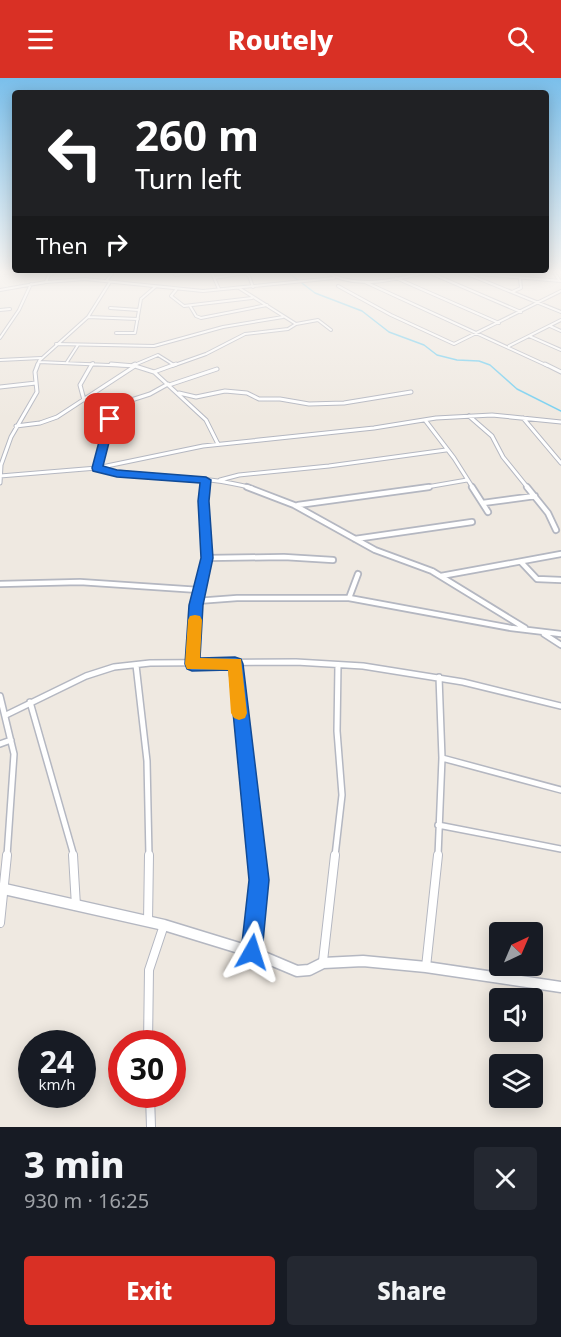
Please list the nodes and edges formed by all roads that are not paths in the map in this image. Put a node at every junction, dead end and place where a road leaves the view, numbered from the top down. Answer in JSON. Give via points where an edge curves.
{"nodes":[{"id":1,"x":138,"y":319,"type":"edge"},
{"id":2,"x":11,"y":320,"type":"edge"},
{"id":3,"x":84,"y":320,"type":"edge"},
{"id":4,"x":265,"y":320,"type":"edge"},
{"id":5,"x":288,"y":320,"type":"edge"},
{"id":6,"x":403,"y":320,"type":"edge"},
{"id":7,"x":448,"y":320,"type":"edge"},
{"id":8,"x":492,"y":320,"type":"edge"},
{"id":9,"x":505,"y":320,"type":"edge"},
{"id":10,"x":561,"y":320,"type":"edge"},
{"id":11,"x":499,"y":323,"type":"junction"},
{"id":12,"x":296,"y":324,"type":"junction"},
{"id":13,"x":8,"y":326,"type":"junction"},
{"id":14,"x":550,"y":326,"type":"junction"},
{"id":15,"x":0,"y":327,"type":"edge"},
{"id":16,"x":331,"y":330,"type":"dead end"},
{"id":17,"x":561,"y":331,"type":"edge"},
{"id":18,"x":116,"y":333,"type":"dead end"},
{"id":19,"x":478,"y":333,"type":"junction"},
{"id":20,"x":529,"y":336,"type":"junction"},
{"id":21,"x":0,"y":338,"type":"edge"},
{"id":22,"x":56,"y":344,"type":"junction"},
{"id":23,"x":78,"y":345,"type":"junction"},
{"id":24,"x":509,"y":346,"type":"junction"},
{"id":25,"x":561,"y":350,"type":"edge"},
{"id":26,"x":0,"y":360,"type":"edge"},
{"id":27,"x":40,"y":360,"type":"junction"},
{"id":28,"x":67,"y":362,"type":"junction"},
{"id":29,"x":93,"y":363,"type":"junction"},
{"id":30,"x":174,"y":365,"type":"junction"},
{"id":31,"x":133,"y":366,"type":"junction"},
{"id":32,"x":217,"y":369,"type":"dead end"},
{"id":33,"x":154,"y":372,"type":"junction"},
{"id":34,"x":561,"y":372,"type":"edge"},
{"id":35,"x":36,"y":383,"type":"junction"},
{"id":36,"x":169,"y":385,"type":"junction"},
{"id":37,"x":0,"y":387,"type":"edge"},
{"id":38,"x":411,"y":392,"type":"dead end"},
{"id":39,"x":179,"y":393,"type":"junction"},
{"id":40,"x":84,"y":400,"type":"junction"},
{"id":41,"x":469,"y":416,"type":"junction"},
{"id":42,"x":523,"y":418,"type":"junction"},
{"id":43,"x":425,"y":420,"type":"junction"},
{"id":44,"x":561,"y":422,"type":"edge"},
{"id":45,"x":16,"y":426,"type":"junction"},
{"id":46,"x":218,"y":444,"type":"junction"},
{"id":47,"x":446,"y":450,"type":"junction"},
{"id":48,"x":561,"y":463,"type":"edge"},
{"id":49,"x":97,"y":468,"type":"junction"},
{"id":50,"x":1,"y":476,"type":"edge"},
{"id":51,"x":206,"y":480,"type":"junction"},
{"id":52,"x":467,"y":480,"type":"junction"},
{"id":53,"x":219,"y":481,"type":"junction"},
{"id":54,"x":0,"y":483,"type":"edge"},
{"id":55,"x":536,"y":496,"type":"junction"},
{"id":56,"x":483,"y":502,"type":"junction"},
{"id":57,"x":298,"y":505,"type":"junction"},
{"id":58,"x":488,"y":512,"type":"dead end"},
{"id":59,"x":472,"y":522,"type":"dead end"},
{"id":60,"x":556,"y":530,"type":"dead end"},
{"id":61,"x":355,"y":539,"type":"junction"},
{"id":62,"x":561,"y":554,"type":"edge"},
{"id":63,"x":207,"y":558,"type":"junction"},
{"id":64,"x":333,"y":560,"type":"dead end"},
{"id":65,"x":521,"y":562,"type":"junction"},
{"id":66,"x":358,"y":574,"type":"dead end"},
{"id":67,"x":441,"y":576,"type":"junction"},
{"id":68,"x":561,"y":580,"type":"edge"},
{"id":69,"x":0,"y":584,"type":"edge"},
{"id":70,"x":199,"y":590,"type":"junction"},
{"id":71,"x":349,"y":598,"type":"junction"},
{"id":72,"x":197,"y":601,"type":"junction"},
{"id":73,"x":525,"y":628,"type":"junction"},
{"id":74,"x":544,"y":634,"type":"junction"},
{"id":75,"x":561,"y":634,"type":"edge"},
{"id":76,"x":561,"y":645,"type":"edge"},
{"id":77,"x":192,"y":664,"type":"junction"},
{"id":78,"x":235,"y":664,"type":"junction"},
{"id":79,"x":136,"y":665,"type":"junction"},
{"id":80,"x":338,"y":665,"type":"junction"},
{"id":81,"x":439,"y":677,"type":"junction"},
{"id":82,"x":0,"y":696,"type":"edge"},
{"id":83,"x":30,"y":702,"type":"junction"},
{"id":84,"x":561,"y":706,"type":"edge"},
{"id":85,"x":6,"y":715,"type":"junction"},
{"id":86,"x":12,"y":740,"type":"junction"},
{"id":87,"x":0,"y":744,"type":"edge"},
{"id":88,"x":442,"y":758,"type":"junction"},
{"id":89,"x":561,"y":790,"type":"edge"},
{"id":90,"x":438,"y":825,"type":"junction"},
{"id":91,"x":561,"y":849,"type":"edge"},
{"id":92,"x":3,"y":889,"type":"edge"},
{"id":93,"x":76,"y":907,"type":"junction"},
{"id":94,"x":148,"y":922,"type":"junction"},
{"id":95,"x":0,"y":923,"type":"edge"},
{"id":96,"x":164,"y":925,"type":"junction"},
{"id":97,"x":252,"y":952,"type":"junction"},
{"id":98,"x":323,"y":963,"type":"junction"},
{"id":99,"x":426,"y":967,"type":"junction"},
{"id":100,"x":561,"y":987,"type":"edge"},
{"id":101,"x":148,"y":1030,"type":"edge"},
{"id":102,"x":150,"y":1108,"type":"edge"},
{"id":103,"x":151,"y":1127,"type":"edge"}],
"edges":[{"from":1,"to":18,"type":"street","via":[[134,333]]},
{"from":2,"to":13,"type":"street"},
{"from":3,"to":22,"type":"street"},
{"from":4,"to":23,"type":"street","via":[[154,346]]},
{"from":5,"to":12,"type":"street"},
{"from":6,"to":19,"type":"street","via":[[454,344]]},
{"from":7,"to":19,"type":"street"},
{"from":8,"to":11,"type":"street"},
{"from":9,"to":11,"type":"street"},
{"from":10,"to":14,"type":"street"},
{"from":11,"to":19,"type":"street"},
{"from":12,"to":16,"type":"street","via":[[321,320]]},
{"from":12,"to":30,"type":"street","via":[[245,334]]},
{"from":13,"to":15,"type":"street"},
{"from":13,"to":21,"type":"street"},
{"from":14,"to":17,"type":"street"},
{"from":14,"to":20,"type":"street"},
{"from":19,"to":24,"type":"street"},
{"from":20,"to":24,"type":"street"},
{"from":20,"to":25,"type":"street"},
{"from":22,"to":23,"type":"street"},
{"from":22,"to":27,"type":"street"},
{"from":23,"to":28,"type":"street"},
{"from":24,"to":34,"type":"street"},
{"from":26,"to":27,"type":"street"},
{"from":27,"to":28,"type":"street"},
{"from":27,"to":35,"type":"street"},
{"from":28,"to":29,"type":"street"},
{"from":29,"to":31,"type":"street"},
{"from":29,"to":40,"type":"street","via":[[80,382]]},
{"from":30,"to":31,"type":"street","via":[[158,355]]},
{"from":30,"to":33,"type":"street"},
{"from":31,"to":33,"type":"street"},
{"from":31,"to":40,"type":"street"},
{"from":32,"to":36,"type":"street"},
{"from":33,"to":36,"type":"street"},
{"from":35,"to":37,"type":"street"},
{"from":35,"to":45,"type":"street","via":[[38,392]]},
{"from":36,"to":39,"type":"street"},
{"from":36,"to":49,"type":"street","via":[[119,404],[111,412]]},
{"from":38,"to":39,"type":"street","via":[[344,404],[259,399],[247,393],[225,391],[196,397]]},
{"from":39,"to":46,"type":"street","via":[[206,420]]},
{"from":40,"to":45,"type":"street","via":[[57,417]]},
{"from":41,"to":42,"type":"street"},
{"from":41,"to":43,"type":"street"},
{"from":41,"to":55,"type":"street","via":[[492,436],[503,457]]},
{"from":42,"to":44,"type":"street"},
{"from":42,"to":48,"type":"street"},
{"from":43,"to":46,"type":"street"},
{"from":43,"to":47,"type":"street"},
{"from":45,"to":50,"type":"street","via":[[3,457]]},
{"from":46,"to":49,"type":"street"},
{"from":47,"to":52,"type":"street"},
{"from":47,"to":53,"type":"street","via":[[239,475]]},
{"from":49,"to":50,"type":"street"},
{"from":49,"to":51,"type":"street"},
{"from":50,"to":54,"type":"street"},
{"from":51,"to":53,"type":"street"},
{"from":51,"to":63,"type":"street","via":[[203,501]]},
{"from":52,"to":56,"type":"street"},
{"from":52,"to":57,"type":"street","via":[[394,494]]},
{"from":53,"to":57,"type":"street"},
{"from":55,"to":56,"type":"street"},
{"from":55,"to":60,"type":"street"},
{"from":56,"to":58,"type":"street"},
{"from":57,"to":61,"type":"street"},
{"from":59,"to":61,"type":"street"},
{"from":61,"to":67,"type":"street"},
{"from":62,"to":65,"type":"street"},
{"from":63,"to":64,"type":"street","via":[[284,556]]},
{"from":63,"to":70,"type":"street"},
{"from":65,"to":67,"type":"street"},
{"from":65,"to":68,"type":"street","via":[[537,579]]},
{"from":66,"to":71,"type":"street"},
{"from":67,"to":73,"type":"street"},
{"from":69,"to":70,"type":"street","via":[[80,582]]},
{"from":70,"to":72,"type":"street"},
{"from":71,"to":72,"type":"street"},
{"from":71,"to":73,"type":"street"},
{"from":72,"to":77,"type":"street"},
{"from":73,"to":74,"type":"street"},
{"from":74,"to":75,"type":"street"},
{"from":74,"to":76,"type":"street"},
{"from":77,"to":78,"type":"street"},
{"from":77,"to":79,"type":"street"},
{"from":78,"to":80,"type":"street"},
{"from":78,"to":97,"type":"street","via":[[259,880]]},
{"from":79,"to":83,"type":"street","via":[[115,667]]},
{"from":79,"to":94,"type":"street","via":[[145,714],[149,786]]},
{"from":80,"to":81,"type":"street"},
{"from":80,"to":98,"type":"street","via":[[342,795]]},
{"from":81,"to":84,"type":"street"},
{"from":81,"to":88,"type":"street"},
{"from":82,"to":85,"type":"street"},
{"from":83,"to":85,"type":"street"},
{"from":83,"to":93,"type":"street","via":[[74,857]]},
{"from":85,"to":86,"type":"street"},
{"from":86,"to":87,"type":"street"},
{"from":86,"to":92,"type":"street"},
{"from":88,"to":89,"type":"street"},
{"from":88,"to":90,"type":"street"},
{"from":90,"to":91,"type":"street"},
{"from":90,"to":99,"type":"street"},
{"from":92,"to":93,"type":"street"},
{"from":92,"to":95,"type":"street"},
{"from":93,"to":94,"type":"street"},
{"from":94,"to":96,"type":"street"},
{"from":96,"to":97,"type":"street"},
{"from":96,"to":101,"type":"street","via":[[149,970]]},
{"from":97,"to":98,"type":"street","via":[[297,971]]},
{"from":98,"to":99,"type":"street","via":[[363,961]]},
{"from":99,"to":100,"type":"street"},
{"from":102,"to":103,"type":"street"}]}
